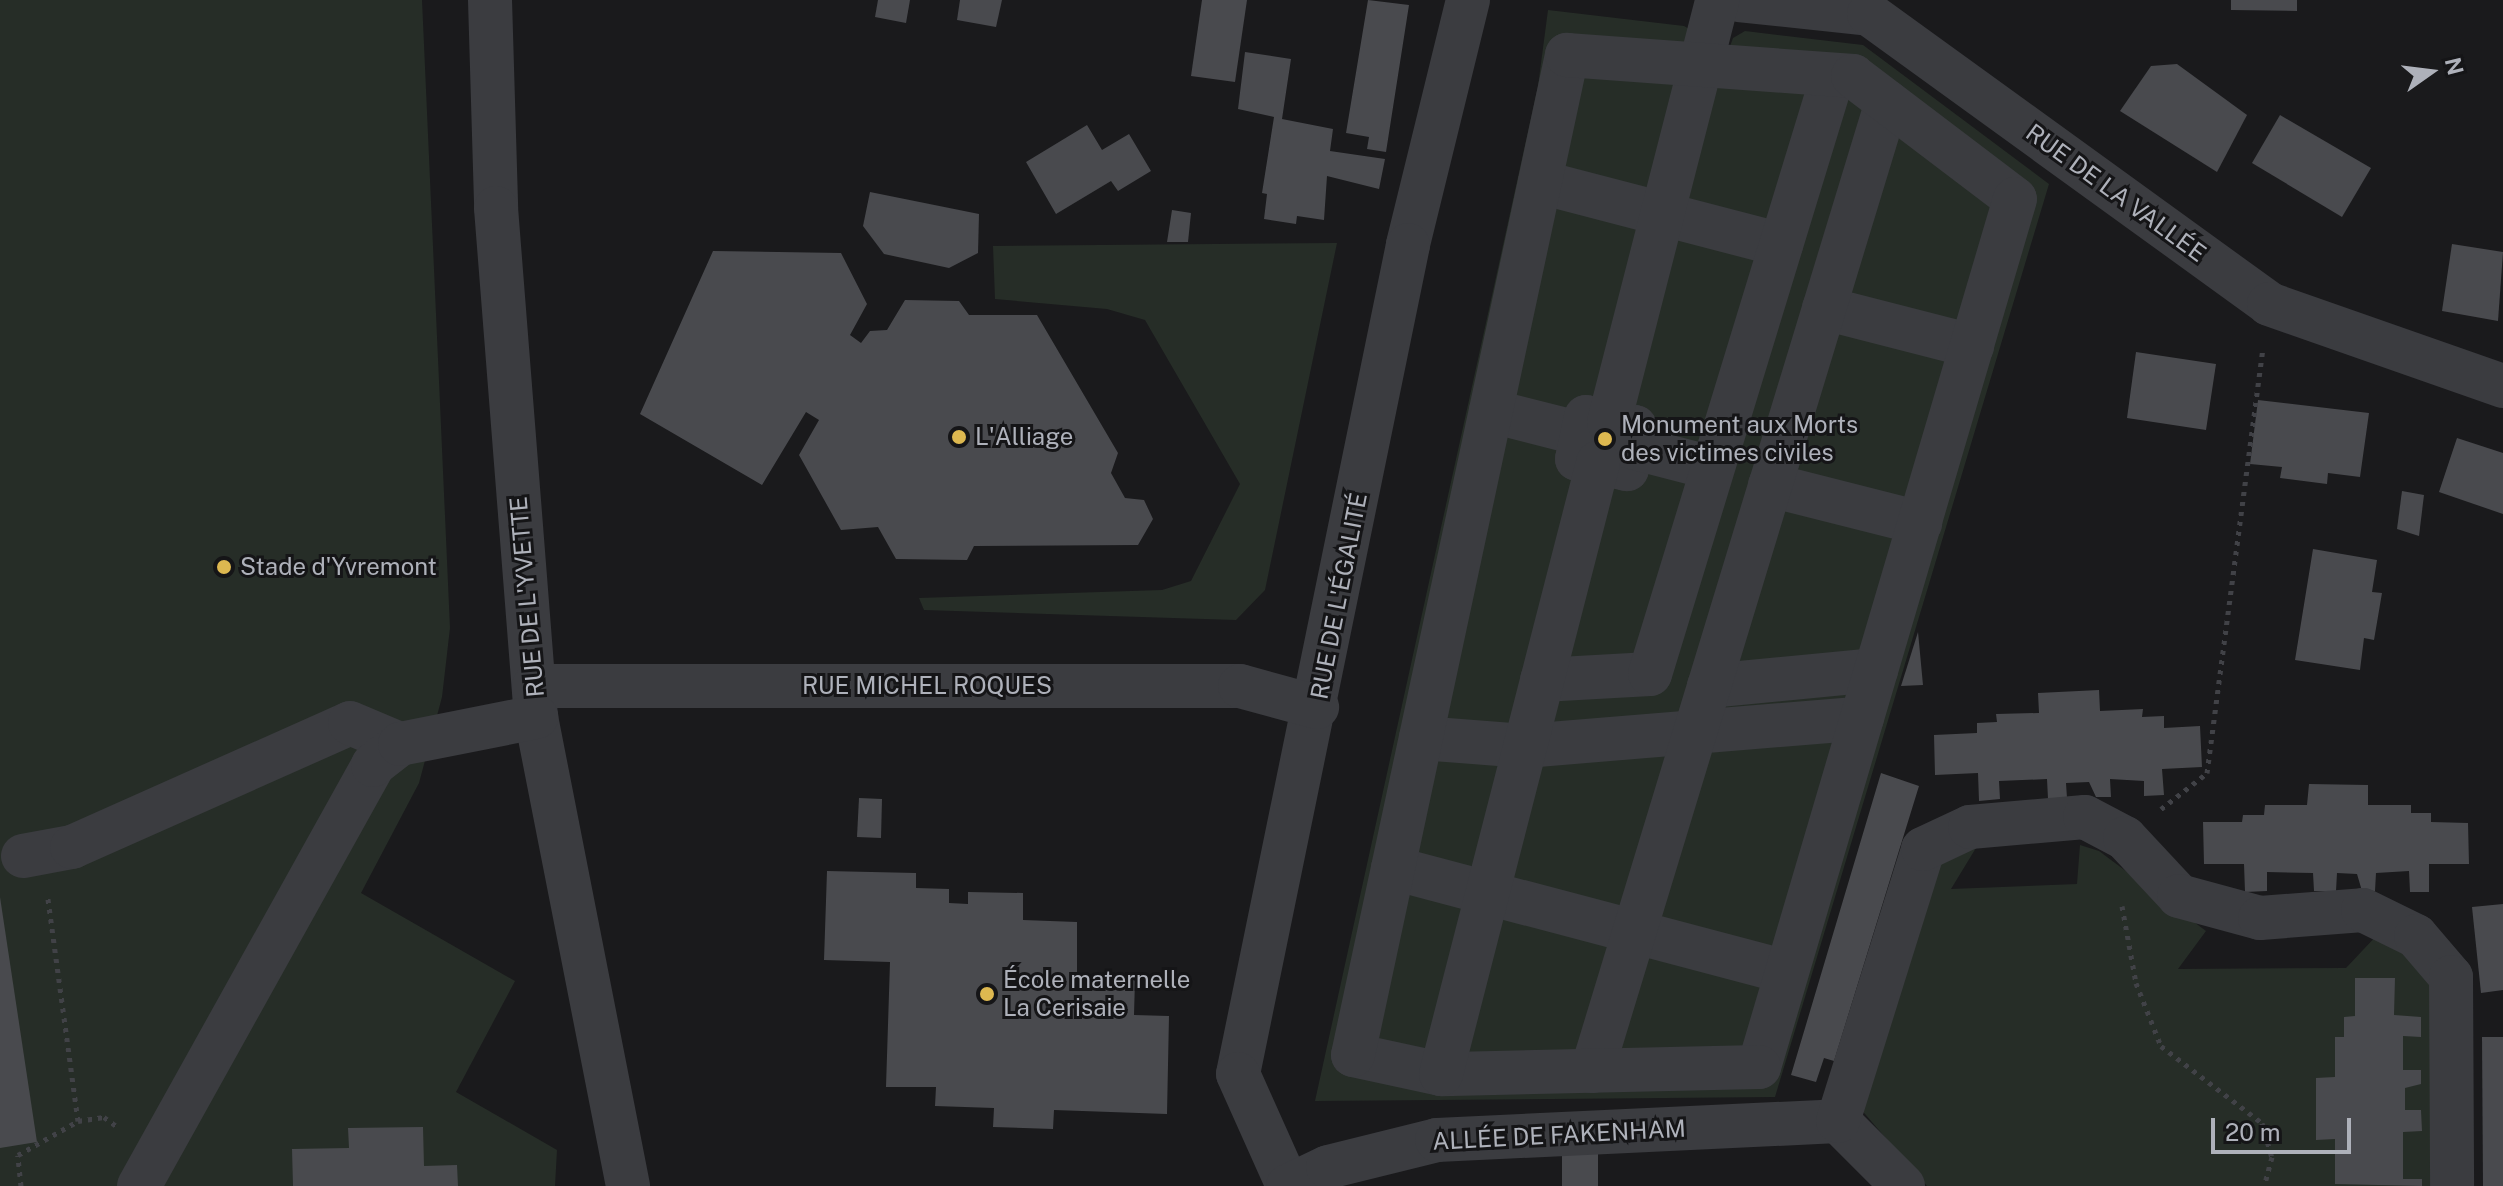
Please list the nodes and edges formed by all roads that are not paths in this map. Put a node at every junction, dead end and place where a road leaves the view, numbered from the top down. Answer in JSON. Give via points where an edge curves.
{"nodes":[{"id":1,"x":490,"y":0,"type":"edge"},
{"id":2,"x":1468,"y":0,"type":"edge"},
{"id":3,"x":1717,"y":0,"type":"edge"},
{"id":4,"x":1739,"y":0,"type":"edge"},
{"id":5,"x":1869,"y":7,"type":"edge"},
{"id":6,"x":1700,"y":63,"type":"junction"},
{"id":7,"x":1833,"y":75,"type":"junction"},
{"id":8,"x":1887,"y":102,"type":"junction"},
{"id":9,"x":1540,"y":182,"type":"junction"},
{"id":10,"x":1662,"y":214,"type":"junction"},
{"id":11,"x":1781,"y":245,"type":"junction"},
{"id":12,"x":1824,"y":308,"type":"junction"},
{"id":13,"x":1972,"y":346,"type":"junction"},
{"id":14,"x":2503,"y":386,"type":"edge"},
{"id":15,"x":1491,"y":411,"type":"junction"},
{"id":16,"x":1605,"y":442,"type":"junction"},
{"id":17,"x":1712,"y":468,"type":"junction"},
{"id":18,"x":1770,"y":485,"type":"junction"},
{"id":19,"x":1920,"y":523,"type":"junction"},
{"id":20,"x":1876,"y":670,"type":"junction"},
{"id":21,"x":1542,"y":680,"type":"junction"},
{"id":22,"x":1709,"y":686,"type":"junction"},
{"id":23,"x":535,"y":702,"type":"junction"},
{"id":24,"x":1317,"y":707,"type":"junction"},
{"id":25,"x":1862,"y":718,"type":"junction"},
{"id":26,"x":1695,"y":732,"type":"junction"},
{"id":27,"x":1421,"y":738,"type":"junction"},
{"id":28,"x":400,"y":744,"type":"junction"},
{"id":29,"x":1525,"y":746,"type":"junction"},
{"id":30,"x":32,"y":854,"type":"road end"},
{"id":31,"x":1393,"y":868,"type":"junction"},
{"id":32,"x":1487,"y":893,"type":"junction"},
{"id":33,"x":1634,"y":932,"type":"junction"},
{"id":34,"x":1787,"y":972,"type":"junction"},
{"id":35,"x":1592,"y":1071,"type":"junction"},
{"id":36,"x":1441,"y":1074,"type":"junction"},
{"id":37,"x":1838,"y":1121,"type":"junction"},
{"id":38,"x":139,"y":1186,"type":"edge"},
{"id":39,"x":628,"y":1186,"type":"edge"},
{"id":40,"x":1288,"y":1186,"type":"edge"},
{"id":41,"x":1903,"y":1186,"type":"edge"},
{"id":42,"x":2452,"y":1186,"type":"edge"}],
"edges":[{"from":1,"to":23,"type":"street","name":"RUE DE L'YVETTE","via":[[496,208]]},
{"from":2,"to":24,"type":"street","name":"RUE DE L'ÉGALITÉ","via":[[1408,245]]},
{"from":3,"to":6,"type":"street"},
{"from":4,"to":5,"type":"street","name":"RUE DE LA VALLÉE"},
{"from":5,"to":14,"type":"street","name":"RUE DE LA VALLÉE","via":[[2269,304]]},
{"from":6,"to":7,"type":"street"},
{"from":6,"to":9,"type":"street","via":[[1567,55]]},
{"from":6,"to":10,"type":"street"},
{"from":7,"to":8,"type":"street","via":[[1853,76]]},
{"from":7,"to":11,"type":"street"},
{"from":8,"to":12,"type":"street"},
{"from":8,"to":13,"type":"street","via":[[2015,199]]},
{"from":9,"to":10,"type":"street"},
{"from":9,"to":15,"type":"street"},
{"from":10,"to":11,"type":"street"},
{"from":10,"to":16,"type":"street"},
{"from":11,"to":17,"type":"street"},
{"from":12,"to":13,"type":"street"},
{"from":12,"to":18,"type":"street"},
{"from":13,"to":19,"type":"street"},
{"from":15,"to":16,"type":"street"},
{"from":15,"to":27,"type":"street"},
{"from":16,"to":17,"type":"street"},
{"from":16,"to":21,"type":"street"},
{"from":17,"to":21,"type":"street","via":[[1650,674]]},
{"from":18,"to":19,"type":"street"},
{"from":18,"to":22,"type":"street"},
{"from":19,"to":20,"type":"street"},
{"from":20,"to":22,"type":"street"},
{"from":20,"to":25,"type":"street"},
{"from":21,"to":29,"type":"street"},
{"from":22,"to":26,"type":"street"},
{"from":23,"to":24,"type":"street","name":"RUE MICHEL ROQUES","via":[[1240,686]]},
{"from":23,"to":28,"type":"street","name":"RUE MICHEL ROQUES"},
{"from":23,"to":39,"type":"street","name":"RUE DE L'YVETTE"},
{"from":24,"to":40,"type":"street","name":"RUE DE L'ÉGALITÉ","via":[[1238,1074]]},
{"from":25,"to":26,"type":"street"},
{"from":25,"to":34,"type":"street"},
{"from":26,"to":29,"type":"street"},
{"from":26,"to":33,"type":"street"},
{"from":27,"to":29,"type":"street"},
{"from":27,"to":31,"type":"street"},
{"from":28,"to":30,"type":"street","via":[[350,723],[72,847]]},
{"from":28,"to":38,"type":"street","via":[[373,765]]},
{"from":29,"to":32,"type":"street"},
{"from":31,"to":32,"type":"street"},
{"from":31,"to":36,"type":"street","via":[[1353,1055]]},
{"from":32,"to":33,"type":"street"},
{"from":32,"to":36,"type":"street"},
{"from":33,"to":34,"type":"street"},
{"from":33,"to":35,"type":"street"},
{"from":34,"to":35,"type":"street","via":[[1759,1067]]},
{"from":35,"to":36,"type":"street"},
{"from":37,"to":40,"type":"street","name":"ALLÉE DE FAKENHAM","via":[[1437,1140],[1328,1167]]},
{"from":37,"to":41,"type":"street"},
{"from":37,"to":42,"type":"street","via":[[1923,849],[1970,827],[2085,817],[2125,838],[2179,896],[2260,918],[2363,910],[2416,936],[2451,977]]}]}
